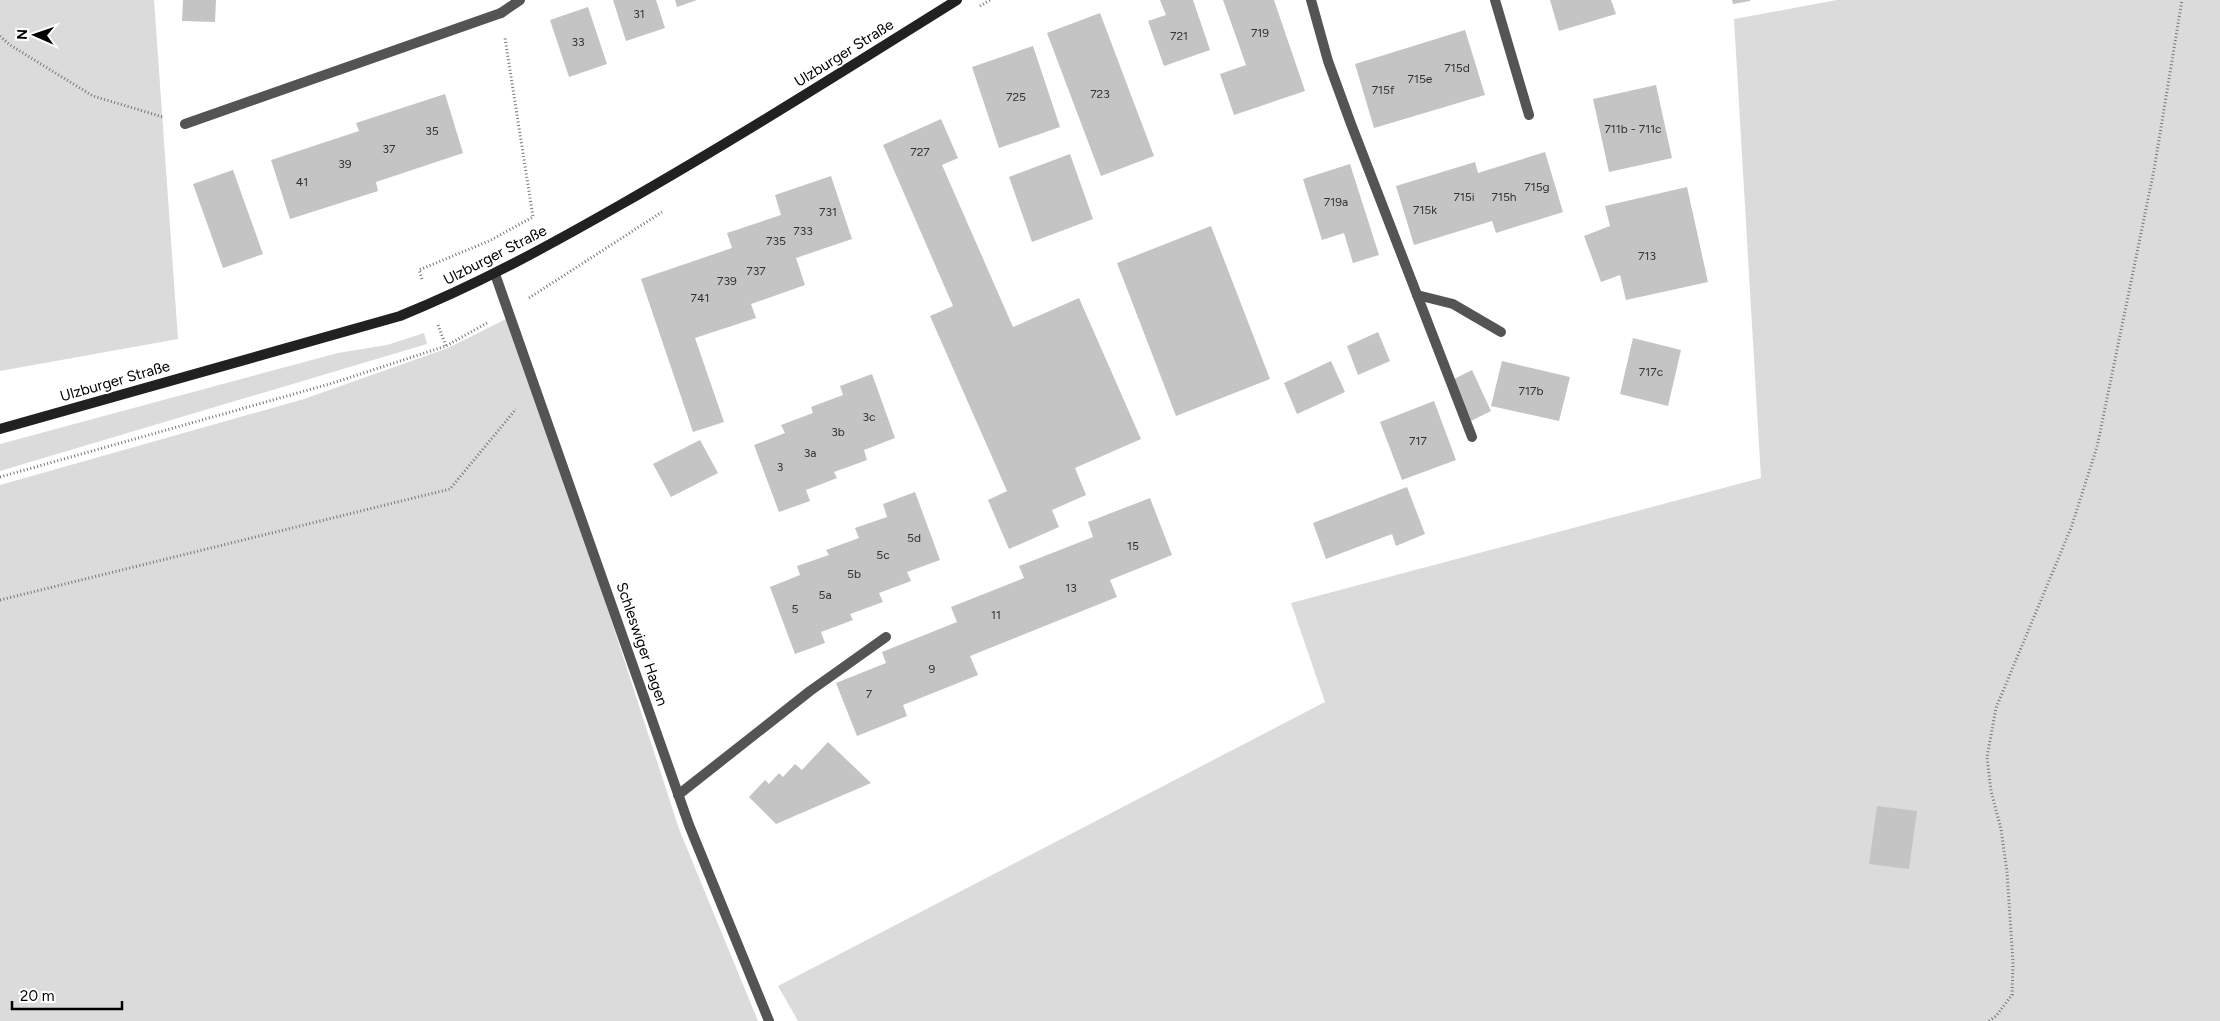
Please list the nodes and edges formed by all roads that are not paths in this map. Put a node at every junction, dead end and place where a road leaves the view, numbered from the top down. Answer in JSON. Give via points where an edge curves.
{"nodes":[{"id":1,"x":520,"y":0,"type":"edge"},
{"id":2,"x":957,"y":0,"type":"edge"},
{"id":3,"x":1311,"y":0,"type":"edge"},
{"id":4,"x":1495,"y":0,"type":"edge"},
{"id":5,"x":1529,"y":115,"type":"dead end"},
{"id":6,"x":185,"y":124,"type":"road end"},
{"id":7,"x":495,"y":274,"type":"junction"},
{"id":8,"x":1417,"y":295,"type":"junction"},
{"id":9,"x":1501,"y":332,"type":"dead end"},
{"id":10,"x":0,"y":428,"type":"edge"},
{"id":11,"x":1472,"y":437,"type":"dead end"},
{"id":12,"x":886,"y":637,"type":"dead end"},
{"id":13,"x":678,"y":795,"type":"junction"},
{"id":14,"x":769,"y":1021,"type":"edge"}],
"edges":[{"from":1,"to":6,"type":"street","via":[[501,13]]},
{"from":2,"to":7,"type":"main road","name":"Ulzburger Straße","via":[[713,152]]},
{"from":3,"to":8,"type":"street","via":[[1328,61]]},
{"from":4,"to":5,"type":"street"},
{"from":7,"to":10,"type":"main road","name":"Ulzburger Straße","via":[[391,318]]},
{"from":7,"to":13,"type":"street","name":"Schleswiger Hagen"},
{"from":8,"to":9,"type":"street","via":[[1453,304]]},
{"from":8,"to":11,"type":"street"},
{"from":12,"to":13,"type":"street","via":[[810,691]]},
{"from":13,"to":14,"type":"street","name":"Schleswiger Hagen"}]}
